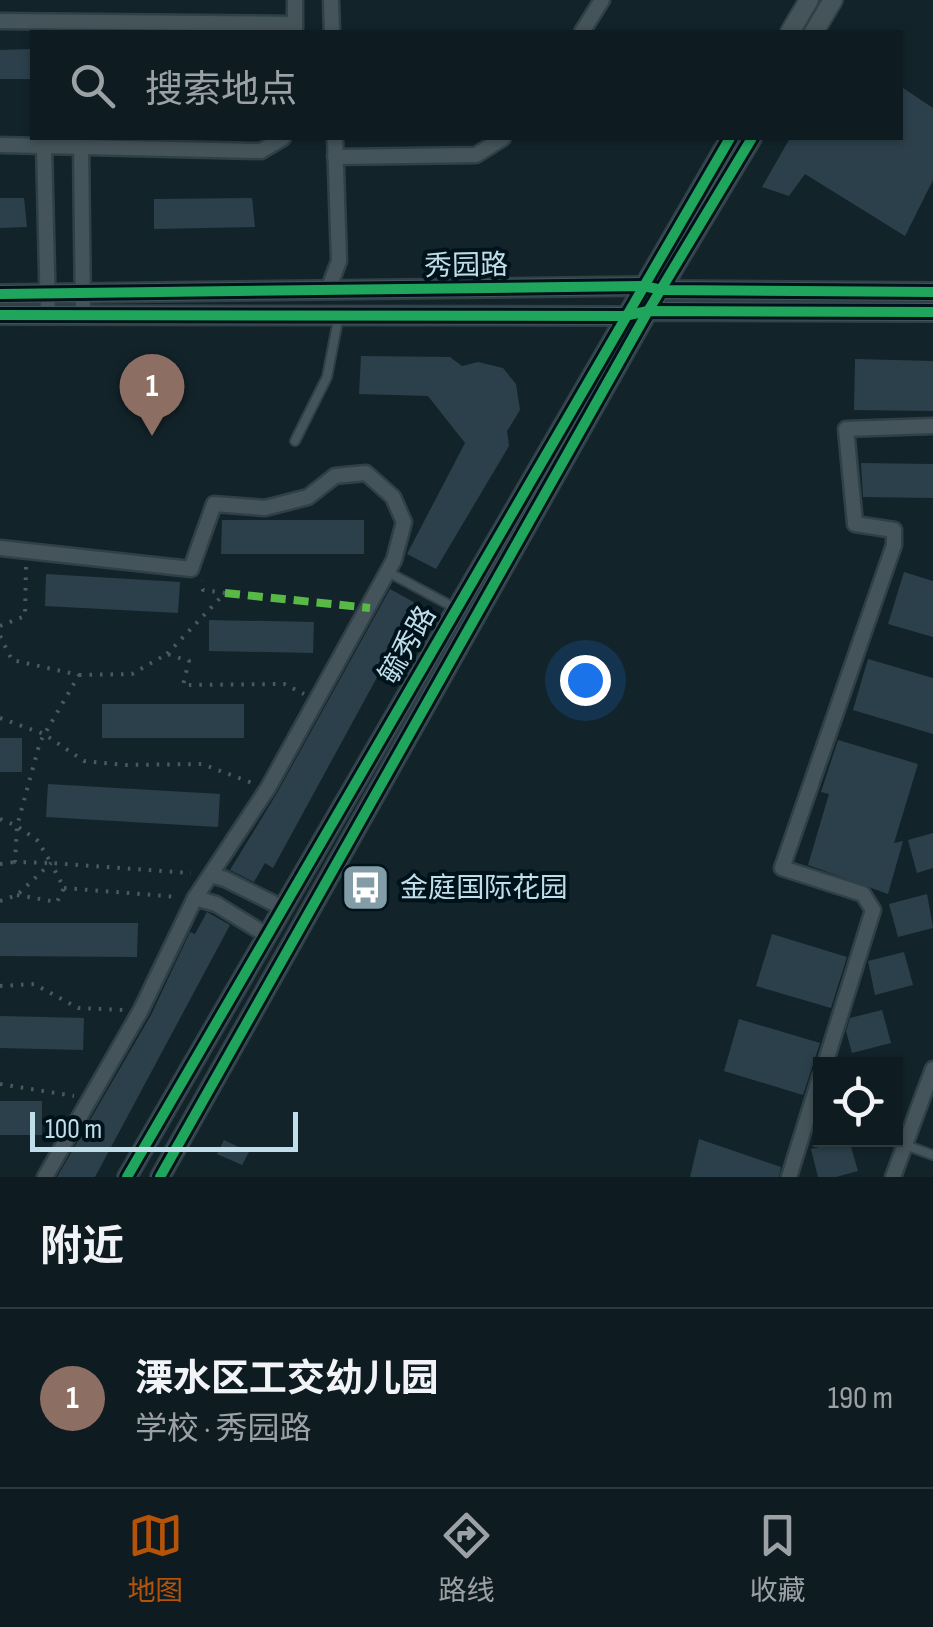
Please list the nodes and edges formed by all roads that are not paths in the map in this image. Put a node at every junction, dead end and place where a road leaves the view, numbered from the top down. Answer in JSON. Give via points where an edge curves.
{"nodes":[{"id":1,"x":296,"y":0,"type":"edge"},
{"id":2,"x":331,"y":0,"type":"edge"},
{"id":3,"x":602,"y":0,"type":"edge"},
{"id":4,"x":809,"y":0,"type":"edge"},
{"id":5,"x":833,"y":0,"type":"edge"},
{"id":6,"x":0,"y":21,"type":"edge"},
{"id":7,"x":295,"y":28,"type":"edge"},
{"id":8,"x":332,"y":30,"type":"edge"},
{"id":9,"x":583,"y":30,"type":"edge"},
{"id":10,"x":791,"y":30,"type":"edge"},
{"id":11,"x":815,"y":30,"type":"edge"},
{"id":12,"x":279,"y":140,"type":"edge"},
{"id":13,"x":335,"y":140,"type":"edge"},
{"id":14,"x":500,"y":140,"type":"edge"},
{"id":15,"x":729,"y":140,"type":"edge"},
{"id":16,"x":751,"y":140,"type":"edge"},
{"id":17,"x":0,"y":145,"type":"edge"},
{"id":18,"x":44,"y":145,"type":"junction"},
{"id":19,"x":81,"y":145,"type":"junction"},
{"id":20,"x":336,"y":157,"type":"junction"},
{"id":21,"x":642,"y":286,"type":"junction"},
{"id":22,"x":328,"y":290,"type":"junction"},
{"id":23,"x":663,"y":290,"type":"junction"},
{"id":24,"x":933,"y":292,"type":"edge"},
{"id":25,"x":86,"y":293,"type":"junction"},
{"id":26,"x":0,"y":294,"type":"edge"},
{"id":27,"x":48,"y":294,"type":"junction"},
{"id":28,"x":648,"y":311,"type":"junction"},
{"id":29,"x":933,"y":312,"type":"edge"},
{"id":30,"x":0,"y":316,"type":"edge"},
{"id":31,"x":48,"y":316,"type":"junction"},
{"id":32,"x":83,"y":316,"type":"junction"},
{"id":33,"x":339,"y":316,"type":"junction"},
{"id":34,"x":624,"y":316,"type":"junction"},
{"id":35,"x":933,"y":426,"type":"edge"},
{"id":36,"x":295,"y":441,"type":"dead end"},
{"id":37,"x":0,"y":548,"type":"edge"},
{"id":38,"x":388,"y":572,"type":"junction"},
{"id":39,"x":455,"y":609,"type":"junction"},
{"id":40,"x":211,"y":875,"type":"junction"},
{"id":41,"x":196,"y":898,"type":"junction"},
{"id":42,"x":282,"y":908,"type":"junction"},
{"id":43,"x":268,"y":936,"type":"junction"},
{"id":44,"x":826,"y":1057,"type":"edge"},
{"id":45,"x":933,"y":1069,"type":"edge"},
{"id":46,"x":813,"y":1100,"type":"edge"},
{"id":47,"x":904,"y":1146,"type":"junction"},
{"id":48,"x":933,"y":1155,"type":"edge"},
{"id":49,"x":44,"y":1177,"type":"edge"},
{"id":50,"x":127,"y":1177,"type":"edge"},
{"id":51,"x":160,"y":1177,"type":"edge"},
{"id":52,"x":789,"y":1177,"type":"edge"},
{"id":53,"x":893,"y":1177,"type":"edge"}],
"edges":[{"from":1,"to":7,"type":"street"},
{"from":2,"to":8,"type":"street"},
{"from":3,"to":9,"type":"street"},
{"from":4,"to":10,"type":"street"},
{"from":5,"to":11,"type":"street"},
{"from":6,"to":7,"type":"street"},
{"from":12,"to":19,"type":"street","via":[[260,151]]},
{"from":13,"to":20,"type":"street"},
{"from":14,"to":20,"type":"street","via":[[476,155]]},
{"from":15,"to":21,"type":"street","name":"毓秀路"},
{"from":16,"to":23,"type":"street","name":"毓秀路"},
{"from":17,"to":18,"type":"street"},
{"from":18,"to":19,"type":"street"},
{"from":18,"to":27,"type":"street"},
{"from":19,"to":25,"type":"street"},
{"from":20,"to":22,"type":"street","via":[[338,261]]},
{"from":21,"to":22,"type":"street","name":"秀园路"},
{"from":21,"to":23,"type":"street","name":"秀园路"},
{"from":21,"to":34,"type":"street","name":"毓秀路"},
{"from":22,"to":25,"type":"street","name":"秀园路"},
{"from":23,"to":24,"type":"street","name":"秀园路"},
{"from":23,"to":28,"type":"street","name":"毓秀路"},
{"from":25,"to":27,"type":"street","name":"秀园路"},
{"from":25,"to":32,"type":"street"},
{"from":26,"to":27,"type":"street","name":"秀园路"},
{"from":27,"to":31,"type":"street"},
{"from":28,"to":29,"type":"street","name":"秀园路"},
{"from":28,"to":34,"type":"street","name":"秀园路"},
{"from":28,"to":51,"type":"street","name":"毓秀路"},
{"from":30,"to":31,"type":"street","name":"秀园路"},
{"from":31,"to":32,"type":"street","name":"秀园路"},
{"from":32,"to":33,"type":"street","name":"秀园路"},
{"from":33,"to":34,"type":"street","name":"秀园路"},
{"from":33,"to":36,"type":"lane","via":[[327,377]]},
{"from":34,"to":39,"type":"street","name":"毓秀路"},
{"from":35,"to":44,"type":"street","via":[[846,429],[855,524],[894,530],[894,545],[782,868],[863,894],[874,910]]},
{"from":37,"to":38,"type":"street","via":[[191,569],[214,504],[265,508],[308,497],[335,476],[366,474],[393,496],[404,522]]},
{"from":38,"to":39,"type":"lane"},
{"from":38,"to":40,"type":"street","via":[[268,788]]},
{"from":39,"to":42,"type":"street","name":"毓秀路"},
{"from":40,"to":41,"type":"street"},
{"from":40,"to":42,"type":"street"},
{"from":41,"to":43,"type":"street"},
{"from":41,"to":49,"type":"street","via":[[141,1010]]},
{"from":42,"to":43,"type":"street","name":"毓秀路"},
{"from":43,"to":50,"type":"street","name":"毓秀路"},
{"from":45,"to":47,"type":"street"},
{"from":46,"to":52,"type":"street"},
{"from":47,"to":48,"type":"lane"},
{"from":47,"to":53,"type":"street"}]}
